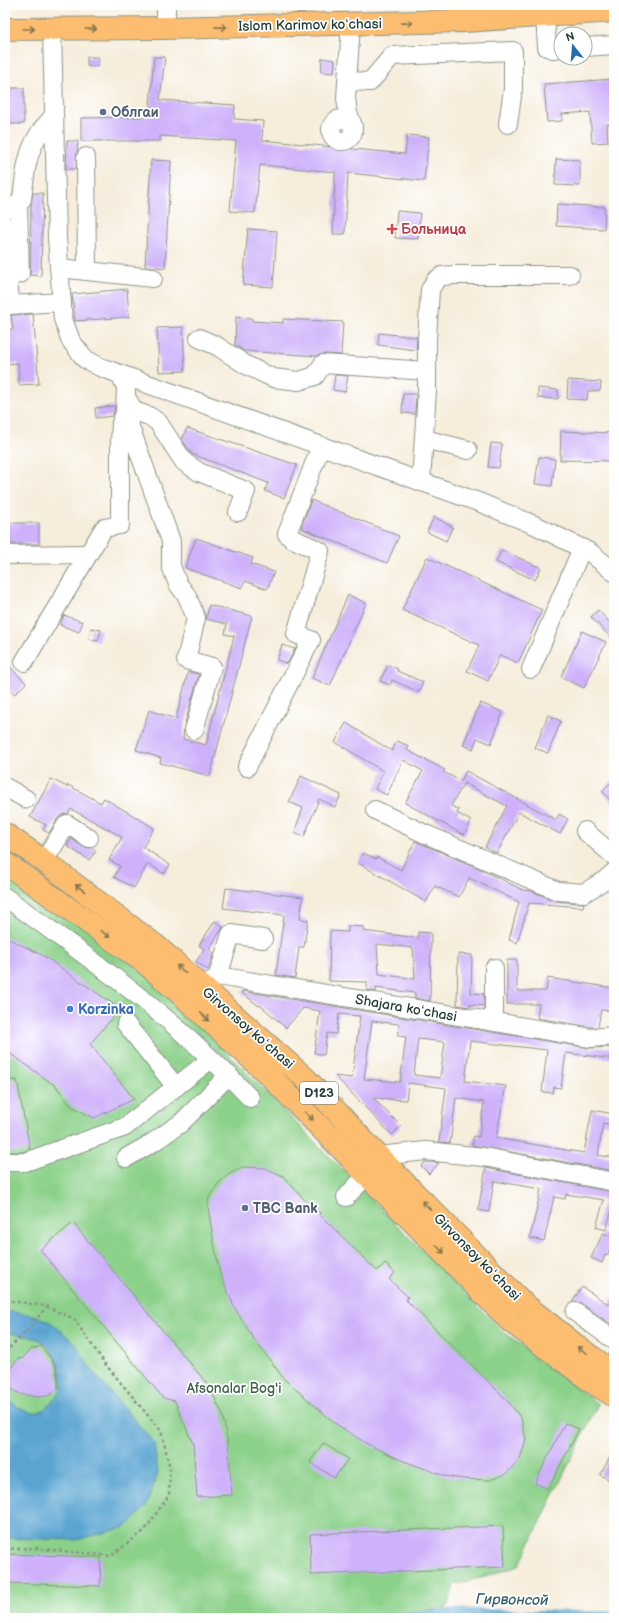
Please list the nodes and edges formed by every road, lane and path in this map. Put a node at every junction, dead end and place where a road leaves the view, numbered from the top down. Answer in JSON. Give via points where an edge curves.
{"nodes":[{"id":1,"x":166,"y":5,"type":"edge"},
{"id":2,"x":614,"y":11,"type":"edge"},
{"id":3,"x":592,"y":13,"type":"junction"},
{"id":4,"x":545,"y":16,"type":"junction"},
{"id":5,"x":614,"y":20,"type":"edge"},
{"id":6,"x":351,"y":24,"type":"junction"},
{"id":7,"x":166,"y":28,"type":"junction"},
{"id":8,"x":5,"y":29,"type":"edge"},
{"id":9,"x":52,"y":29,"type":"junction"},
{"id":10,"x":614,"y":45,"type":"edge"},
{"id":11,"x":593,"y":46,"type":"edge"},
{"id":12,"x":553,"y":49,"type":"edge"},
{"id":13,"x":347,"y":90,"type":"junction"},
{"id":14,"x":54,"y":115,"type":"junction"},
{"id":15,"x":508,"y":124,"type":"dead end"},
{"id":16,"x":86,"y":157,"type":"dead end"},
{"id":17,"x":12,"y":205,"type":"edge"},
{"id":18,"x":5,"y":226,"type":"edge"},
{"id":19,"x":59,"y":268,"type":"junction"},
{"id":20,"x":87,"y":271,"type":"junction"},
{"id":21,"x":7,"y":275,"type":"junction"},
{"id":22,"x":570,"y":275,"type":"dead end"},
{"id":23,"x":153,"y":278,"type":"dead end"},
{"id":24,"x":62,"y":302,"type":"junction"},
{"id":25,"x":199,"y":338,"type":"dead end"},
{"id":26,"x":427,"y":371,"type":"junction"},
{"id":27,"x":120,"y":374,"type":"junction"},
{"id":28,"x":125,"y":405,"type":"junction"},
{"id":29,"x":424,"y":439,"type":"junction"},
{"id":30,"x":321,"y":446,"type":"junction"},
{"id":31,"x":468,"y":450,"type":"dead end"},
{"id":32,"x":421,"y":482,"type":"junction"},
{"id":33,"x":238,"y":512,"type":"dead end"},
{"id":34,"x":582,"y":548,"type":"junction"},
{"id":35,"x":88,"y":554,"type":"junction"},
{"id":36,"x":5,"y":555,"type":"edge"},
{"id":37,"x":614,"y":572,"type":"edge"},
{"id":38,"x":24,"y":662,"type":"dead end"},
{"id":39,"x":531,"y":669,"type":"dead end"},
{"id":40,"x":194,"y":730,"type":"dead end"},
{"id":41,"x":247,"y":767,"type":"dead end"},
{"id":42,"x":5,"y":787,"type":"edge"},
{"id":43,"x":26,"y":799,"type":"dead end"},
{"id":44,"x":376,"y":810,"type":"dead end"},
{"id":45,"x":585,"y":831,"type":"dead end"},
{"id":46,"x":5,"y":834,"type":"edge"},
{"id":47,"x":89,"y":838,"type":"dead end"},
{"id":48,"x":614,"y":856,"type":"edge"},
{"id":49,"x":44,"y":861,"type":"junction"},
{"id":50,"x":5,"y":863,"type":"edge"},
{"id":51,"x":614,"y":872,"type":"edge"},
{"id":52,"x":5,"y":897,"type":"edge"},
{"id":53,"x":263,"y":939,"type":"dead end"},
{"id":54,"x":494,"y":968,"type":"dead end"},
{"id":55,"x":210,"y":982,"type":"junction"},
{"id":56,"x":494,"y":1012,"type":"junction"},
{"id":57,"x":527,"y":1015,"type":"dead end"},
{"id":58,"x":472,"y":1019,"type":"junction"},
{"id":59,"x":126,"y":1024,"type":"dead end"},
{"id":60,"x":614,"y":1036,"type":"edge"},
{"id":61,"x":211,"y":1059,"type":"junction"},
{"id":62,"x":228,"y":1075,"type":"junction"},
{"id":63,"x":176,"y":1087,"type":"junction"},
{"id":64,"x":250,"y":1098,"type":"dead end"},
{"id":65,"x":378,"y":1156,"type":"junction"},
{"id":66,"x":126,"y":1158,"type":"dead end"},
{"id":67,"x":5,"y":1162,"type":"edge"},
{"id":68,"x":367,"y":1175,"type":"junction"},
{"id":69,"x":614,"y":1182,"type":"edge"},
{"id":70,"x":346,"y":1197,"type":"dead end"},
{"id":71,"x":5,"y":1300,"type":"edge"},
{"id":72,"x":46,"y":1306,"type":"junction"},
{"id":73,"x":575,"y":1312,"type":"dead end"},
{"id":74,"x":525,"y":1319,"type":"junction"},
{"id":75,"x":614,"y":1340,"type":"edge"},
{"id":76,"x":5,"y":1352,"type":"edge"},
{"id":77,"x":614,"y":1373,"type":"edge"},
{"id":78,"x":614,"y":1396,"type":"edge"},
{"id":79,"x":5,"y":1549,"type":"edge"}],
"edges":[{"from":1,"to":7,"type":"street"},
{"from":2,"to":3,"type":"main road","name":"Islom Karimov koʻchasi"},
{"from":3,"to":4,"type":"main road","name":"Islom Karimov koʻchasi"},
{"from":3,"to":5,"type":"street","via":[[601,18]]},
{"from":6,"to":4,"type":"main road","name":"Islom Karimov koʻchasi","one_way":true},
{"from":4,"to":12,"type":"street","via":[[547,47]]},
{"from":7,"to":6,"type":"main road","name":"Islom Karimov koʻchasi","one_way":true},
{"from":6,"to":13,"type":"street"},
{"from":9,"to":7,"type":"main road","name":"Islom Karimov koʻchasi","one_way":true},
{"from":8,"to":9,"type":"main road","name":"Islom Karimov koʻchasi","one_way":true},
{"from":9,"to":14,"type":"street"},
{"from":10,"to":11,"type":"street"},
{"from":13,"to":13,"type":"street","via":[[352,135],[350,139],[341,141],[333,137],[330,129],[344,106]]},
{"from":13,"to":15,"type":"street","via":[[370,82],[392,56],[512,51],[513,89]]},
{"from":14,"to":17,"type":"street","via":[[32,146],[27,160],[22,199]]},
{"from":14,"to":19,"type":"street"},
{"from":16,"to":20,"type":"street"},
{"from":17,"to":21,"type":"street","via":[[20,274]]},
{"from":18,"to":21,"type":"street"},
{"from":19,"to":20,"type":"street"},
{"from":19,"to":24,"type":"street"},
{"from":20,"to":23,"type":"street"},
{"from":21,"to":24,"type":"street","via":[[10,305]]},
{"from":22,"to":26,"type":"street","via":[[442,276],[435,281],[430,290]]},
{"from":24,"to":27,"type":"street","via":[[63,319],[71,341],[85,359],[100,368]]},
{"from":25,"to":26,"type":"street","via":[[273,378],[300,381],[316,376],[323,364]]},
{"from":26,"to":29,"type":"street"},
{"from":27,"to":28,"type":"street","via":[[126,387]]},
{"from":27,"to":30,"type":"street"},
{"from":28,"to":33,"type":"street","via":[[158,422],[184,462],[199,472],[246,491]]},
{"from":28,"to":35,"type":"street","via":[[120,443],[120,525],[104,528]]},
{"from":28,"to":40,"type":"street","via":[[172,541],[170,566],[196,618],[186,660],[212,667]]},
{"from":29,"to":31,"type":"street"},
{"from":29,"to":32,"type":"street"},
{"from":30,"to":32,"type":"street"},
{"from":30,"to":41,"type":"street","via":[[287,534],[320,551],[296,634],[311,640]]},
{"from":32,"to":34,"type":"street","via":[[537,526]]},
{"from":34,"to":37,"type":"street"},
{"from":34,"to":39,"type":"street"},
{"from":35,"to":36,"type":"street"},
{"from":35,"to":38,"type":"street"},
{"from":42,"to":43,"type":"street"},
{"from":44,"to":51,"type":"street","via":[[558,891],[584,893]]},
{"from":45,"to":48,"type":"street"},
{"from":46,"to":49,"type":"main road","name":"Girvonsoy koʻchasi","number":"D123"},
{"from":47,"to":49,"type":"street","via":[[67,824]]},
{"from":55,"to":49,"type":"main road","name":"Girvonsoy koʻchasi","number":"D123","one_way":true,"via":[[155,945]]},
{"from":50,"to":68,"type":"main road","name":"Girvonsoy koʻchasi","number":"D123","one_way":true,"via":[[145,963],[271,1077]]},
{"from":52,"to":61,"type":"street","via":[[165,1016]]},
{"from":53,"to":55,"type":"street","via":[[231,934]]},
{"from":54,"to":56,"type":"street"},
{"from":55,"to":58,"type":"street","name":"Shajara koʻchasi"},
{"from":55,"to":65,"type":"main road","name":"Girvonsoy koʻchasi","number":"D123"},
{"from":56,"to":57,"type":"street"},
{"from":56,"to":58,"type":"street","via":[[474,1010]]},
{"from":58,"to":60,"type":"street","name":"Shajara koʻchasi","via":[[592,1038]]},
{"from":59,"to":63,"type":"street"},
{"from":61,"to":62,"type":"street"},
{"from":61,"to":63,"type":"street"},
{"from":62,"to":64,"type":"street"},
{"from":62,"to":66,"type":"street","via":[[180,1123]]},
{"from":63,"to":67,"type":"street","via":[[125,1127],[25,1162]]},
{"from":65,"to":69,"type":"street","via":[[426,1151],[477,1156]]},
{"from":74,"to":65,"type":"main road","name":"Girvonsoy koʻchasi","number":"D123","one_way":true},
{"from":68,"to":70,"type":"street"},
{"from":68,"to":74,"type":"main road","name":"Girvonsoy koʻchasi","number":"D123","one_way":true},
{"from":71,"to":72,"type":"path"},
{"from":72,"to":76,"type":"path","via":[[28,1330]]},
{"from":72,"to":79,"type":"path","via":[[74,1319],[106,1365],[162,1430],[170,1468],[169,1495],[145,1530],[111,1556],[35,1548]]},
{"from":73,"to":75,"type":"street"},
{"from":77,"to":74,"type":"main road","name":"Girvonsoy koʻchasi","number":"D123","one_way":true},
{"from":74,"to":78,"type":"main road","name":"Girvonsoy koʻchasi","number":"D123","via":[[592,1382]]}]}
